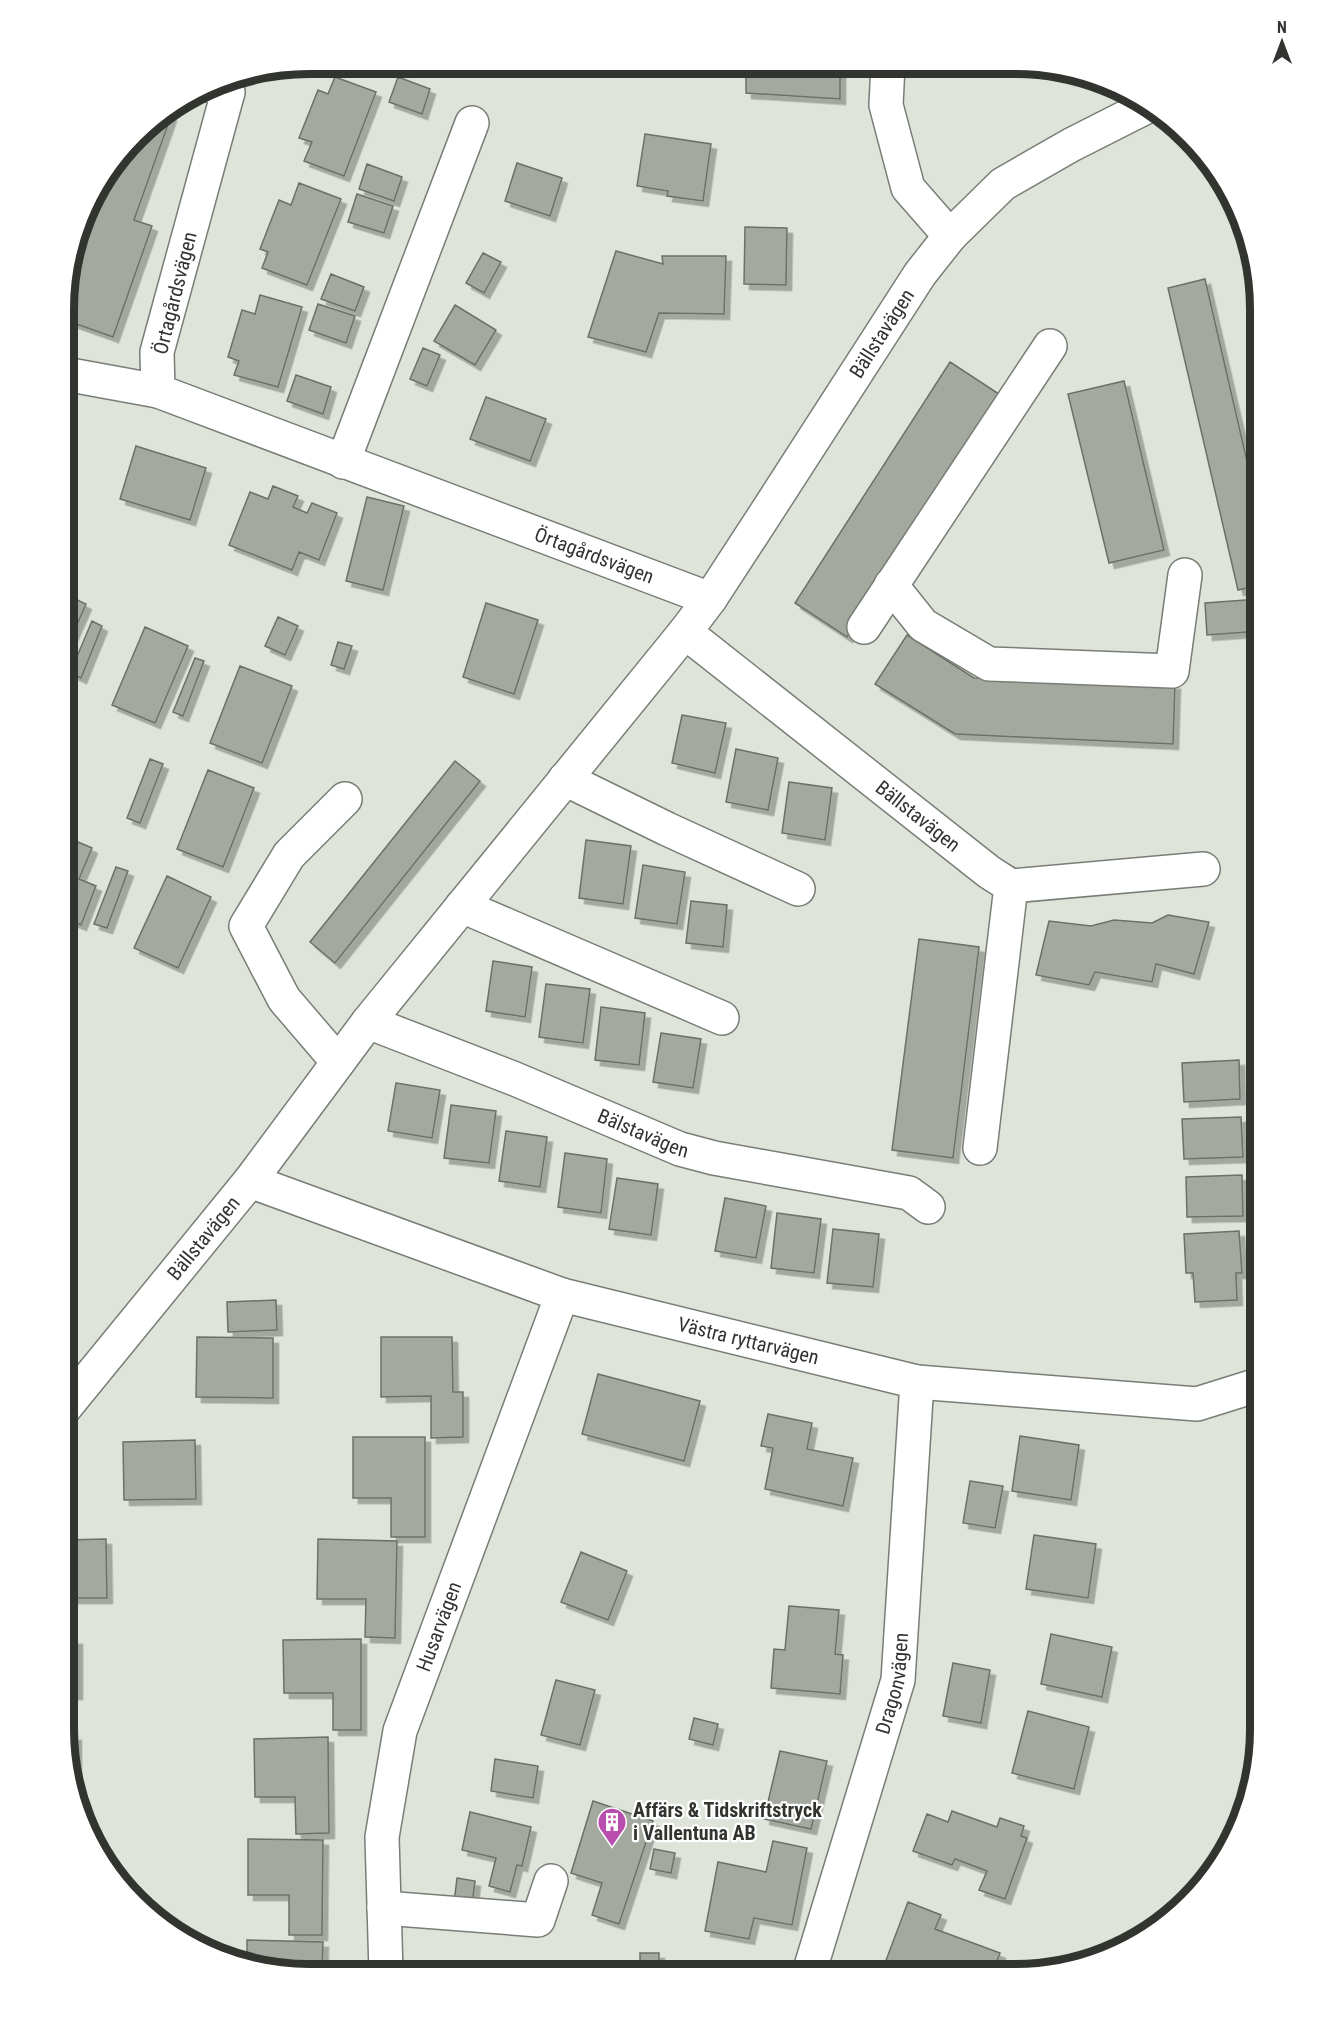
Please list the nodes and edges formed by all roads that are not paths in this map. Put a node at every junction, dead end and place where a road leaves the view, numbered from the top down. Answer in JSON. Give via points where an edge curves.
{"nodes":[{"id":1,"x":888,"y":74,"type":"edge"},
{"id":2,"x":222,"y":90,"type":"edge"},
{"id":3,"x":1141,"y":110,"type":"edge"},
{"id":4,"x":472,"y":123,"type":"dead end"},
{"id":5,"x":950,"y":236,"type":"junction"},
{"id":6,"x":1050,"y":346,"type":"dead end"},
{"id":7,"x":74,"y":376,"type":"edge"},
{"id":8,"x":158,"y":392,"type":"junction"},
{"id":9,"x":343,"y":462,"type":"junction"},
{"id":10,"x":1185,"y":575,"type":"dead end"},
{"id":11,"x":891,"y":585,"type":"junction"},
{"id":12,"x":710,"y":599,"type":"junction"},
{"id":13,"x":864,"y":627,"type":"dead end"},
{"id":14,"x":685,"y":633,"type":"junction"},
{"id":15,"x":565,"y":779,"type":"junction"},
{"id":16,"x":345,"y":799,"type":"dead end"},
{"id":17,"x":1203,"y":869,"type":"dead end"},
{"id":18,"x":1011,"y":886,"type":"junction"},
{"id":19,"x":798,"y":889,"type":"dead end"},
{"id":20,"x":462,"y":906,"type":"junction"},
{"id":21,"x":722,"y":1018,"type":"dead end"},
{"id":22,"x":368,"y":1022,"type":"junction"},
{"id":23,"x":339,"y":1062,"type":"junction"},
{"id":24,"x":980,"y":1148,"type":"dead end"},
{"id":25,"x":250,"y":1181,"type":"junction"},
{"id":26,"x":928,"y":1207,"type":"dead end"},
{"id":27,"x":562,"y":1295,"type":"junction"},
{"id":28,"x":917,"y":1382,"type":"junction"},
{"id":29,"x":1250,"y":1387,"type":"edge"},
{"id":30,"x":74,"y":1397,"type":"edge"},
{"id":31,"x":551,"y":1881,"type":"dead end"},
{"id":32,"x":384,"y":1908,"type":"junction"},
{"id":33,"x":386,"y":1964,"type":"edge"},
{"id":34,"x":812,"y":1964,"type":"edge"}],
"edges":[{"from":1,"to":5,"type":"street","via":[[886,105],[908,188]]},
{"from":2,"to":8,"type":"street","name":"Örtagårdsvägen","via":[[228,92],[157,352]]},
{"from":3,"to":5,"type":"street","name":"Bällstavägen","via":[[1003,184]]},
{"from":4,"to":9,"type":"street"},
{"from":5,"to":12,"type":"street","name":"Bällstavägen","via":[[920,274]]},
{"from":6,"to":11,"type":"street"},
{"from":7,"to":8,"type":"street"},
{"from":8,"to":9,"type":"street","name":"Örtagårdsvägen"},
{"from":9,"to":12,"type":"street","name":"Örtagårdsvägen"},
{"from":10,"to":11,"type":"street","via":[[1172,671],[989,664],[923,625]]},
{"from":11,"to":13,"type":"street"},
{"from":12,"to":14,"type":"street","name":"Bällstavägen"},
{"from":14,"to":15,"type":"street","name":"Bällstavägen"},
{"from":14,"to":18,"type":"street","name":"Bällstavägen"},
{"from":15,"to":19,"type":"street"},
{"from":15,"to":20,"type":"street","name":"Bällstavägen"},
{"from":16,"to":23,"type":"street","via":[[289,855],[246,926],[284,999]]},
{"from":17,"to":18,"type":"street"},
{"from":18,"to":24,"type":"street"},
{"from":20,"to":21,"type":"street"},
{"from":20,"to":22,"type":"street","name":"Bällstavägen"},
{"from":22,"to":23,"type":"street","name":"Bällstavägen"},
{"from":22,"to":26,"type":"street","name":"Bälstavägen","via":[[680,1149],[909,1193]]},
{"from":23,"to":25,"type":"street","name":"Bällstavägen"},
{"from":25,"to":27,"type":"street","name":"Västra ryttarvägen"},
{"from":25,"to":30,"type":"street","name":"Bällstavägen"},
{"from":27,"to":28,"type":"street","name":"Västra ryttarvägen"},
{"from":27,"to":32,"type":"street","name":"Husarvägen","via":[[400,1731],[382,1838]]},
{"from":28,"to":29,"type":"street","name":"Västra ryttarvägen","via":[[1197,1404]]},
{"from":28,"to":34,"type":"street","name":"Dragonvägen","via":[[897,1680]]},
{"from":31,"to":32,"type":"street","via":[[538,1920]]},
{"from":32,"to":33,"type":"street","name":"Husarvägen"}]}
